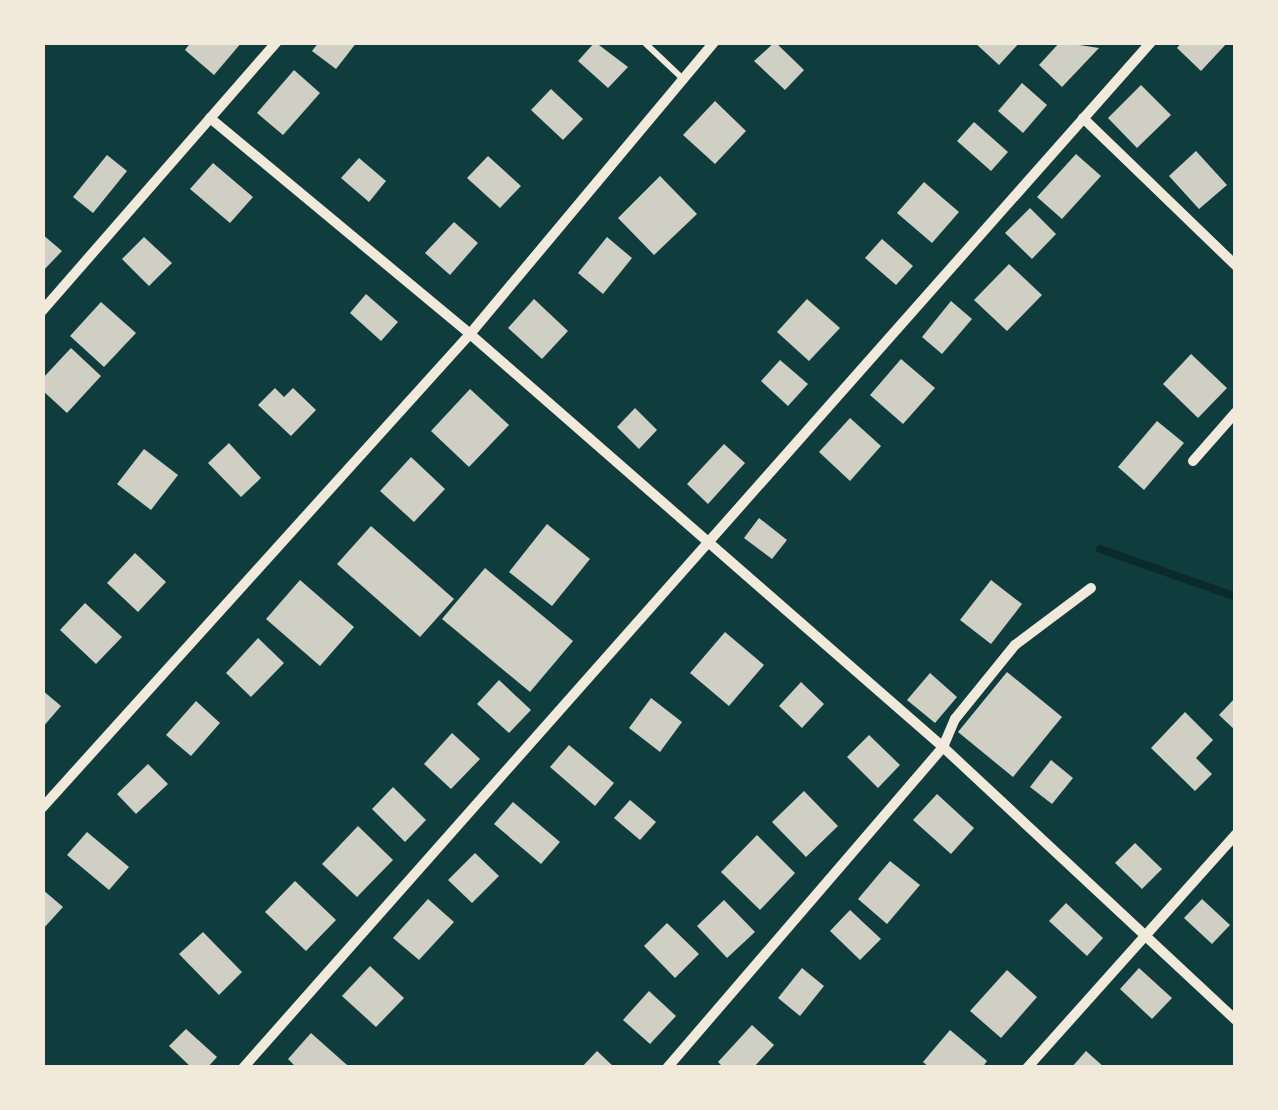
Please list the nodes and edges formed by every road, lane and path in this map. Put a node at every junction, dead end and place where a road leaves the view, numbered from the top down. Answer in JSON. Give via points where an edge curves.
{"nodes":[{"id":1,"x":277,"y":42,"type":"edge"},
{"id":2,"x":644,"y":42,"type":"edge"},
{"id":3,"x":714,"y":42,"type":"edge"},
{"id":4,"x":1151,"y":42,"type":"edge"},
{"id":5,"x":683,"y":79,"type":"junction"},
{"id":6,"x":210,"y":118,"type":"junction"},
{"id":7,"x":1083,"y":118,"type":"junction"},
{"id":8,"x":1236,"y":266,"type":"edge"},
{"id":9,"x":42,"y":312,"type":"edge"},
{"id":10,"x":470,"y":334,"type":"junction"},
{"id":11,"x":1236,"y":412,"type":"edge"},
{"id":12,"x":1193,"y":461,"type":"dead end"},
{"id":13,"x":710,"y":542,"type":"junction"},
{"id":14,"x":1091,"y":588,"type":"dead end"},
{"id":15,"x":943,"y":747,"type":"junction"},
{"id":16,"x":42,"y":808,"type":"edge"},
{"id":17,"x":1236,"y":834,"type":"edge"},
{"id":18,"x":1142,"y":939,"type":"junction"},
{"id":19,"x":1236,"y":1020,"type":"edge"},
{"id":20,"x":243,"y":1068,"type":"edge"},
{"id":21,"x":667,"y":1068,"type":"edge"},
{"id":22,"x":1028,"y":1068,"type":"edge"}],
"edges":[{"from":1,"to":6,"type":"street"},
{"from":2,"to":5,"type":"lane"},
{"from":3,"to":5,"type":"street"},
{"from":4,"to":7,"type":"street"},
{"from":5,"to":10,"type":"street"},
{"from":6,"to":9,"type":"street"},
{"from":6,"to":10,"type":"street"},
{"from":7,"to":8,"type":"street"},
{"from":7,"to":13,"type":"street"},
{"from":10,"to":13,"type":"street"},
{"from":10,"to":16,"type":"street"},
{"from":11,"to":12,"type":"street"},
{"from":13,"to":15,"type":"street"},
{"from":13,"to":20,"type":"street"},
{"from":14,"to":15,"type":"street","via":[[1015,645],[955,719]]},
{"from":15,"to":18,"type":"street"},
{"from":15,"to":21,"type":"street"},
{"from":17,"to":18,"type":"street"},
{"from":18,"to":19,"type":"street"},
{"from":18,"to":22,"type":"street"}]}
